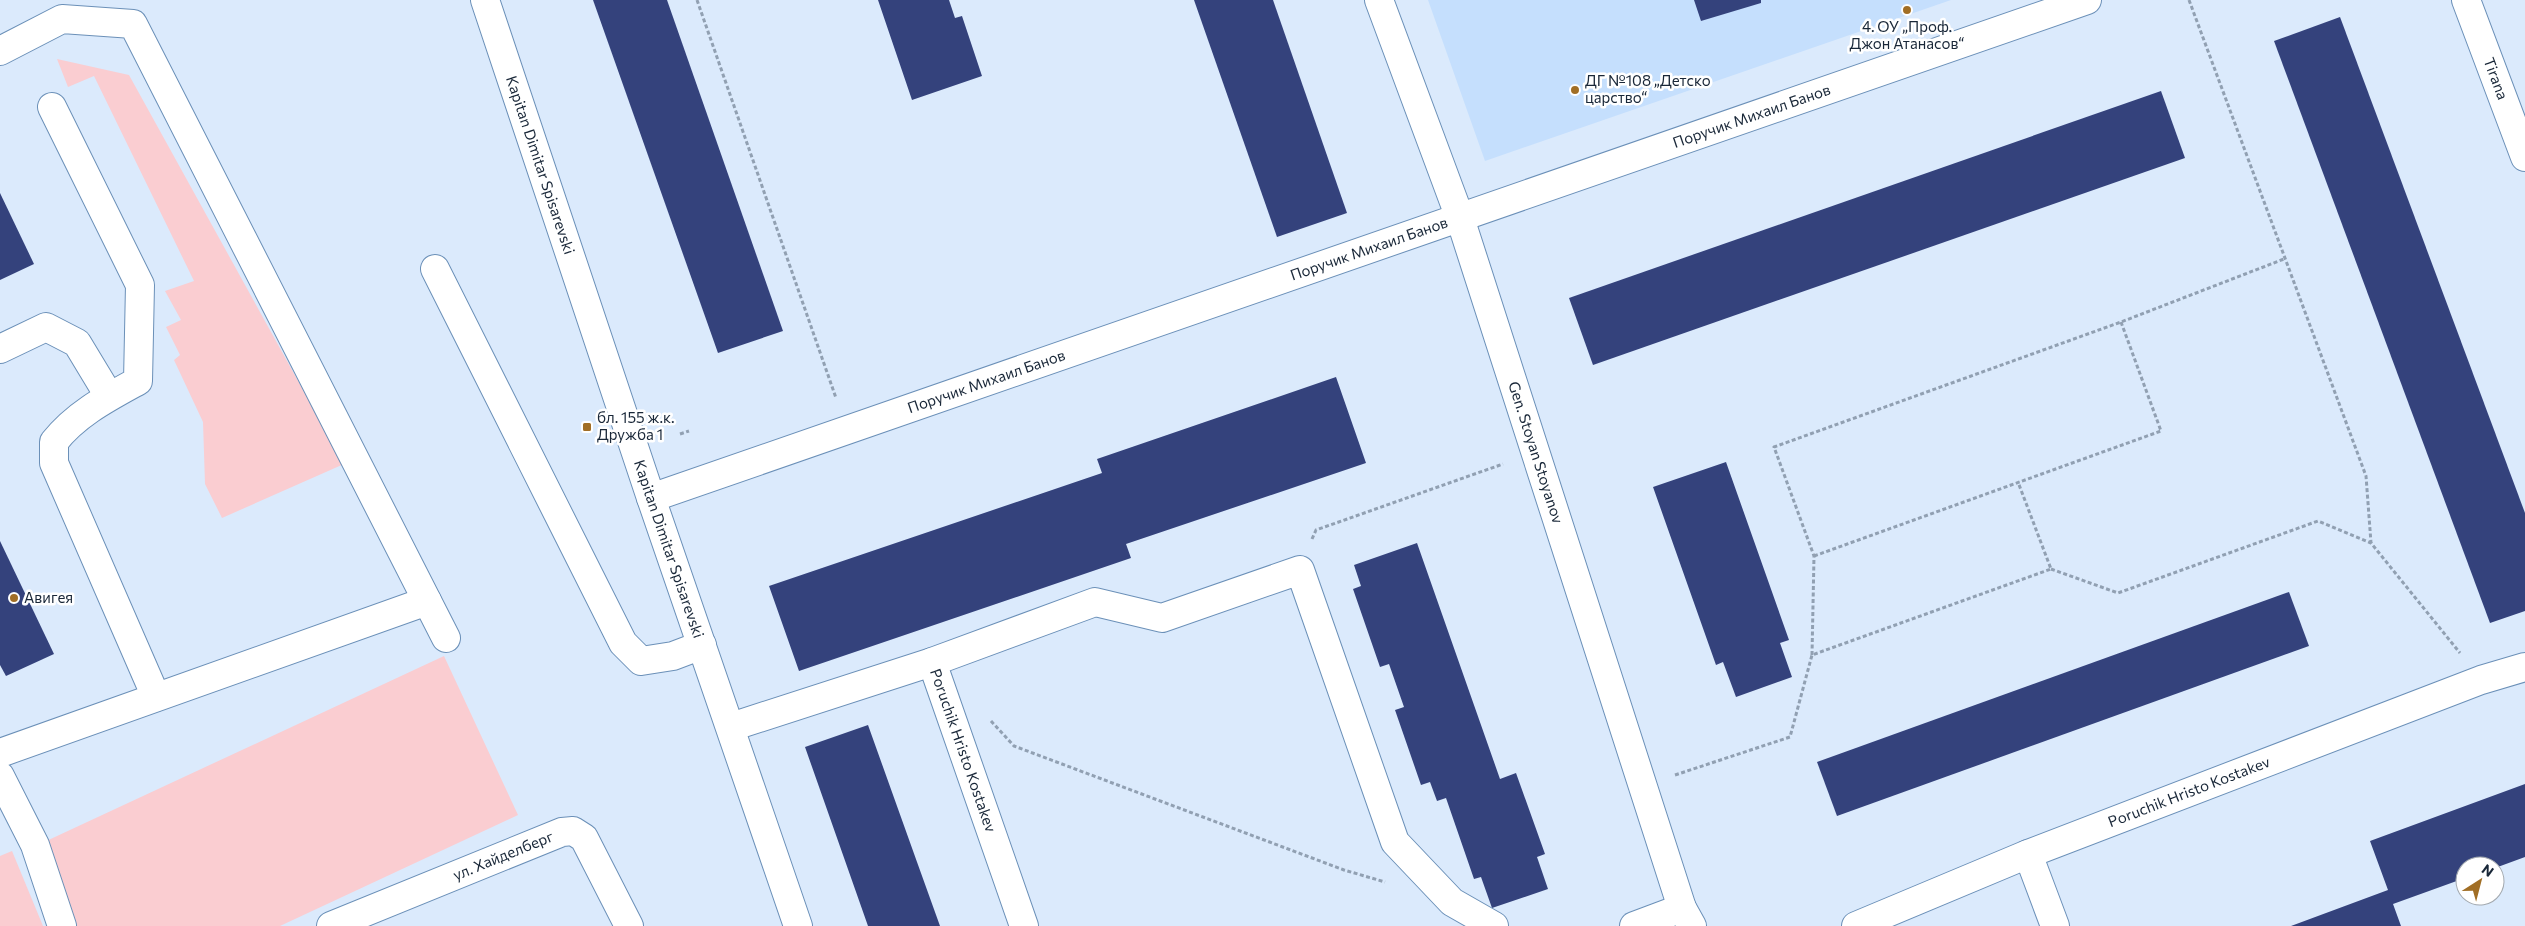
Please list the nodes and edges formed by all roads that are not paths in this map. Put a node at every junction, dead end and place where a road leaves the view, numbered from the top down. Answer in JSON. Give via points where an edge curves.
{"nodes":[{"id":1,"x":485,"y":0,"type":"edge"},
{"id":2,"x":1378,"y":0,"type":"edge"},
{"id":3,"x":2087,"y":0,"type":"edge"},
{"id":4,"x":2466,"y":0,"type":"edge"},
{"id":5,"x":0,"y":51,"type":"edge"},
{"id":6,"x":52,"y":107,"type":"dead end"},
{"id":7,"x":2525,"y":157,"type":"edge"},
{"id":8,"x":1460,"y":218,"type":"junction"},
{"id":9,"x":435,"y":269,"type":"dead end"},
{"id":10,"x":0,"y":349,"type":"edge"},
{"id":11,"x":109,"y":396,"type":"junction"},
{"id":12,"x":651,"y":498,"type":"junction"},
{"id":13,"x":428,"y":600,"type":"junction"},
{"id":14,"x":446,"y":638,"type":"dead end"},
{"id":15,"x":702,"y":645,"type":"junction"},
{"id":16,"x":932,"y":662,"type":"junction"},
{"id":17,"x":2525,"y":668,"type":"edge"},
{"id":18,"x":156,"y":697,"type":"junction"},
{"id":19,"x":731,"y":727,"type":"junction"},
{"id":20,"x":0,"y":753,"type":"edge"},
{"id":21,"x":0,"y":776,"type":"edge"},
{"id":22,"x":2028,"y":854,"type":"junction"},
{"id":23,"x":1687,"y":917,"type":"edge"},
{"id":24,"x":62,"y":926,"type":"edge"},
{"id":25,"x":331,"y":926,"type":"edge"},
{"id":26,"x":629,"y":926,"type":"edge"},
{"id":27,"x":798,"y":926,"type":"edge"},
{"id":28,"x":1024,"y":926,"type":"edge"},
{"id":29,"x":1494,"y":926,"type":"edge"},
{"id":30,"x":1634,"y":926,"type":"edge"},
{"id":31,"x":1856,"y":926,"type":"edge"},
{"id":32,"x":2055,"y":926,"type":"edge"}],
"edges":[{"from":1,"to":12,"type":"street","name":"Kapitan Dimitar Spisarevski"},
{"from":2,"to":8,"type":"street","name":"Gen. Stoyan Stoyanov"},
{"from":3,"to":8,"type":"street","name":"Поручик Михаил Банов"},
{"from":4,"to":7,"type":"street","name":"Tirana"},
{"from":5,"to":13,"type":"street","via":[[62,20],[134,24]]},
{"from":6,"to":11,"type":"street","via":[[140,284],[138,381]]},
{"from":8,"to":12,"type":"street","name":"Поручик Михаил Банов"},
{"from":8,"to":23,"type":"street","name":"Gen. Stoyan Stoyanov","via":[[1642,787]]},
{"from":9,"to":15,"type":"street","via":[[623,643],[641,661],[673,656]]},
{"from":10,"to":11,"type":"street","via":[[46,327],[77,343]]},
{"from":11,"to":18,"type":"street","via":[[68,424],[54,442],[54,463]]},
{"from":12,"to":15,"type":"street","name":"Kapitan Dimitar Spisarevski"},
{"from":13,"to":14,"type":"street"},
{"from":13,"to":18,"type":"street"},
{"from":15,"to":19,"type":"street","name":"Kapitan Dimitar Spisarevski"},
{"from":16,"to":19,"type":"street","name":"Рoruchik Hristo Kostakev"},
{"from":16,"to":28,"type":"street","name":"Рoruchik Hristo Kostakev"},
{"from":16,"to":29,"type":"street","via":[[1095,602],[1162,618],[1300,570],[1395,842],[1452,902]]},
{"from":17,"to":22,"type":"street","name":"Рoruchik Hristo Kostakev","via":[[2481,680]]},
{"from":18,"to":20,"type":"street"},
{"from":19,"to":27,"type":"street","name":"Kapitan Dimitar Spisarevski"},
{"from":21,"to":24,"type":"street","via":[[35,845]]},
{"from":22,"to":31,"type":"street","name":"Рoruchik Hristo Kostakev"},
{"from":22,"to":32,"type":"street"},
{"from":23,"to":30,"type":"street"},
{"from":25,"to":26,"type":"street","name":"ул. Хайделберг","via":[[562,832],[573,831],[584,838]]}]}
